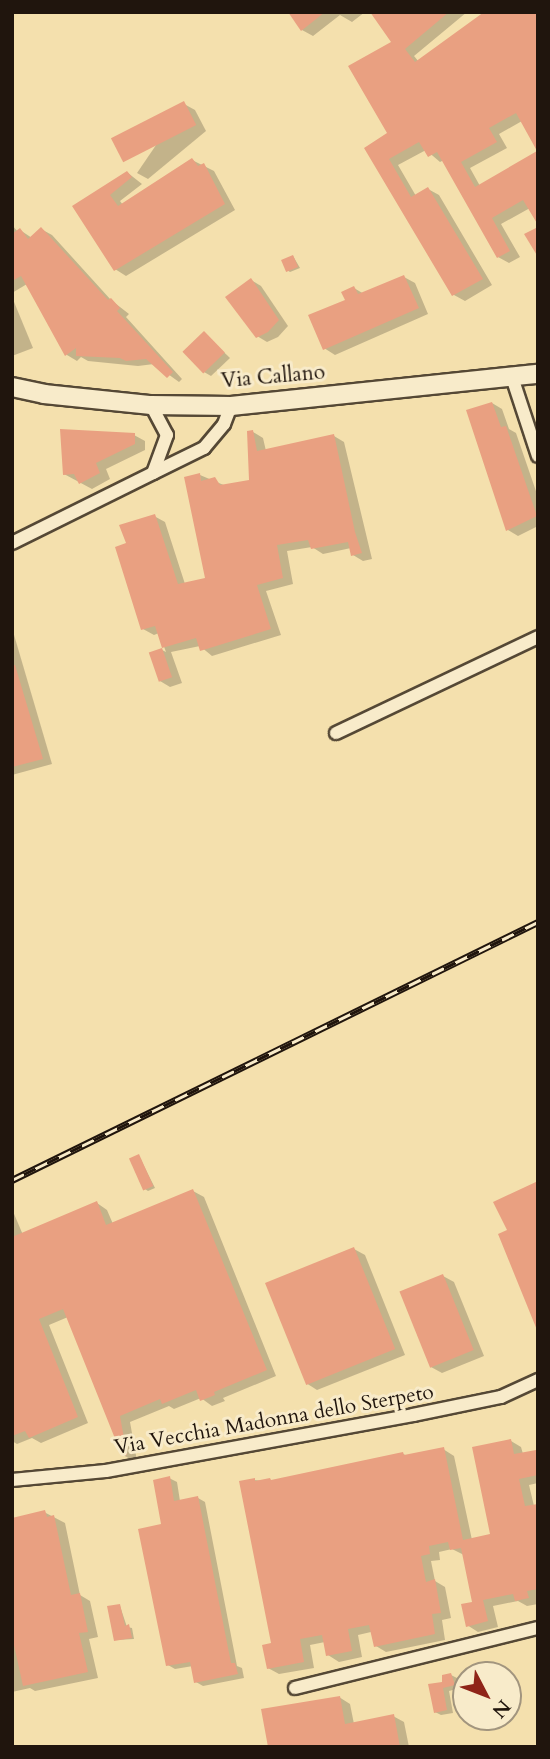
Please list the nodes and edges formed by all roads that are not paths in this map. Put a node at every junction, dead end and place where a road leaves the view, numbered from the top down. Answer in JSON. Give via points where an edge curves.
{"nodes":[{"id":1,"x":538,"y":374,"type":"edge"},
{"id":2,"x":512,"y":377,"type":"junction"},
{"id":3,"x":12,"y":387,"type":"edge"},
{"id":4,"x":152,"y":405,"type":"junction"},
{"id":5,"x":231,"y":406,"type":"junction"},
{"id":6,"x":538,"y":456,"type":"edge"},
{"id":7,"x":153,"y":473,"type":"junction"},
{"id":8,"x":12,"y":543,"type":"edge"},
{"id":9,"x":538,"y":637,"type":"edge"},
{"id":10,"x":337,"y":733,"type":"dead end"},
{"id":11,"x":538,"y":1380,"type":"edge"},
{"id":12,"x":12,"y":1480,"type":"edge"},
{"id":13,"x":538,"y":1628,"type":"edge"},
{"id":14,"x":295,"y":1688,"type":"dead end"}],
"edges":[{"from":1,"to":2,"type":"street","name":"Via Callano"},
{"from":2,"to":5,"type":"street","name":"Via Callano"},
{"from":2,"to":6,"type":"street"},
{"from":3,"to":4,"type":"street","name":"Via Callano"},
{"from":4,"to":5,"type":"street","name":"Via Callano"},
{"from":4,"to":7,"type":"street","via":[[167,435]]},
{"from":5,"to":7,"type":"street","via":[[210,443]]},
{"from":7,"to":8,"type":"street"},
{"from":9,"to":10,"type":"street"},
{"from":11,"to":12,"type":"street","name":"Via Vecchia Madonna dello Sterpeto","via":[[501,1397],[413,1415],[106,1471]]},
{"from":13,"to":14,"type":"street"}]}
